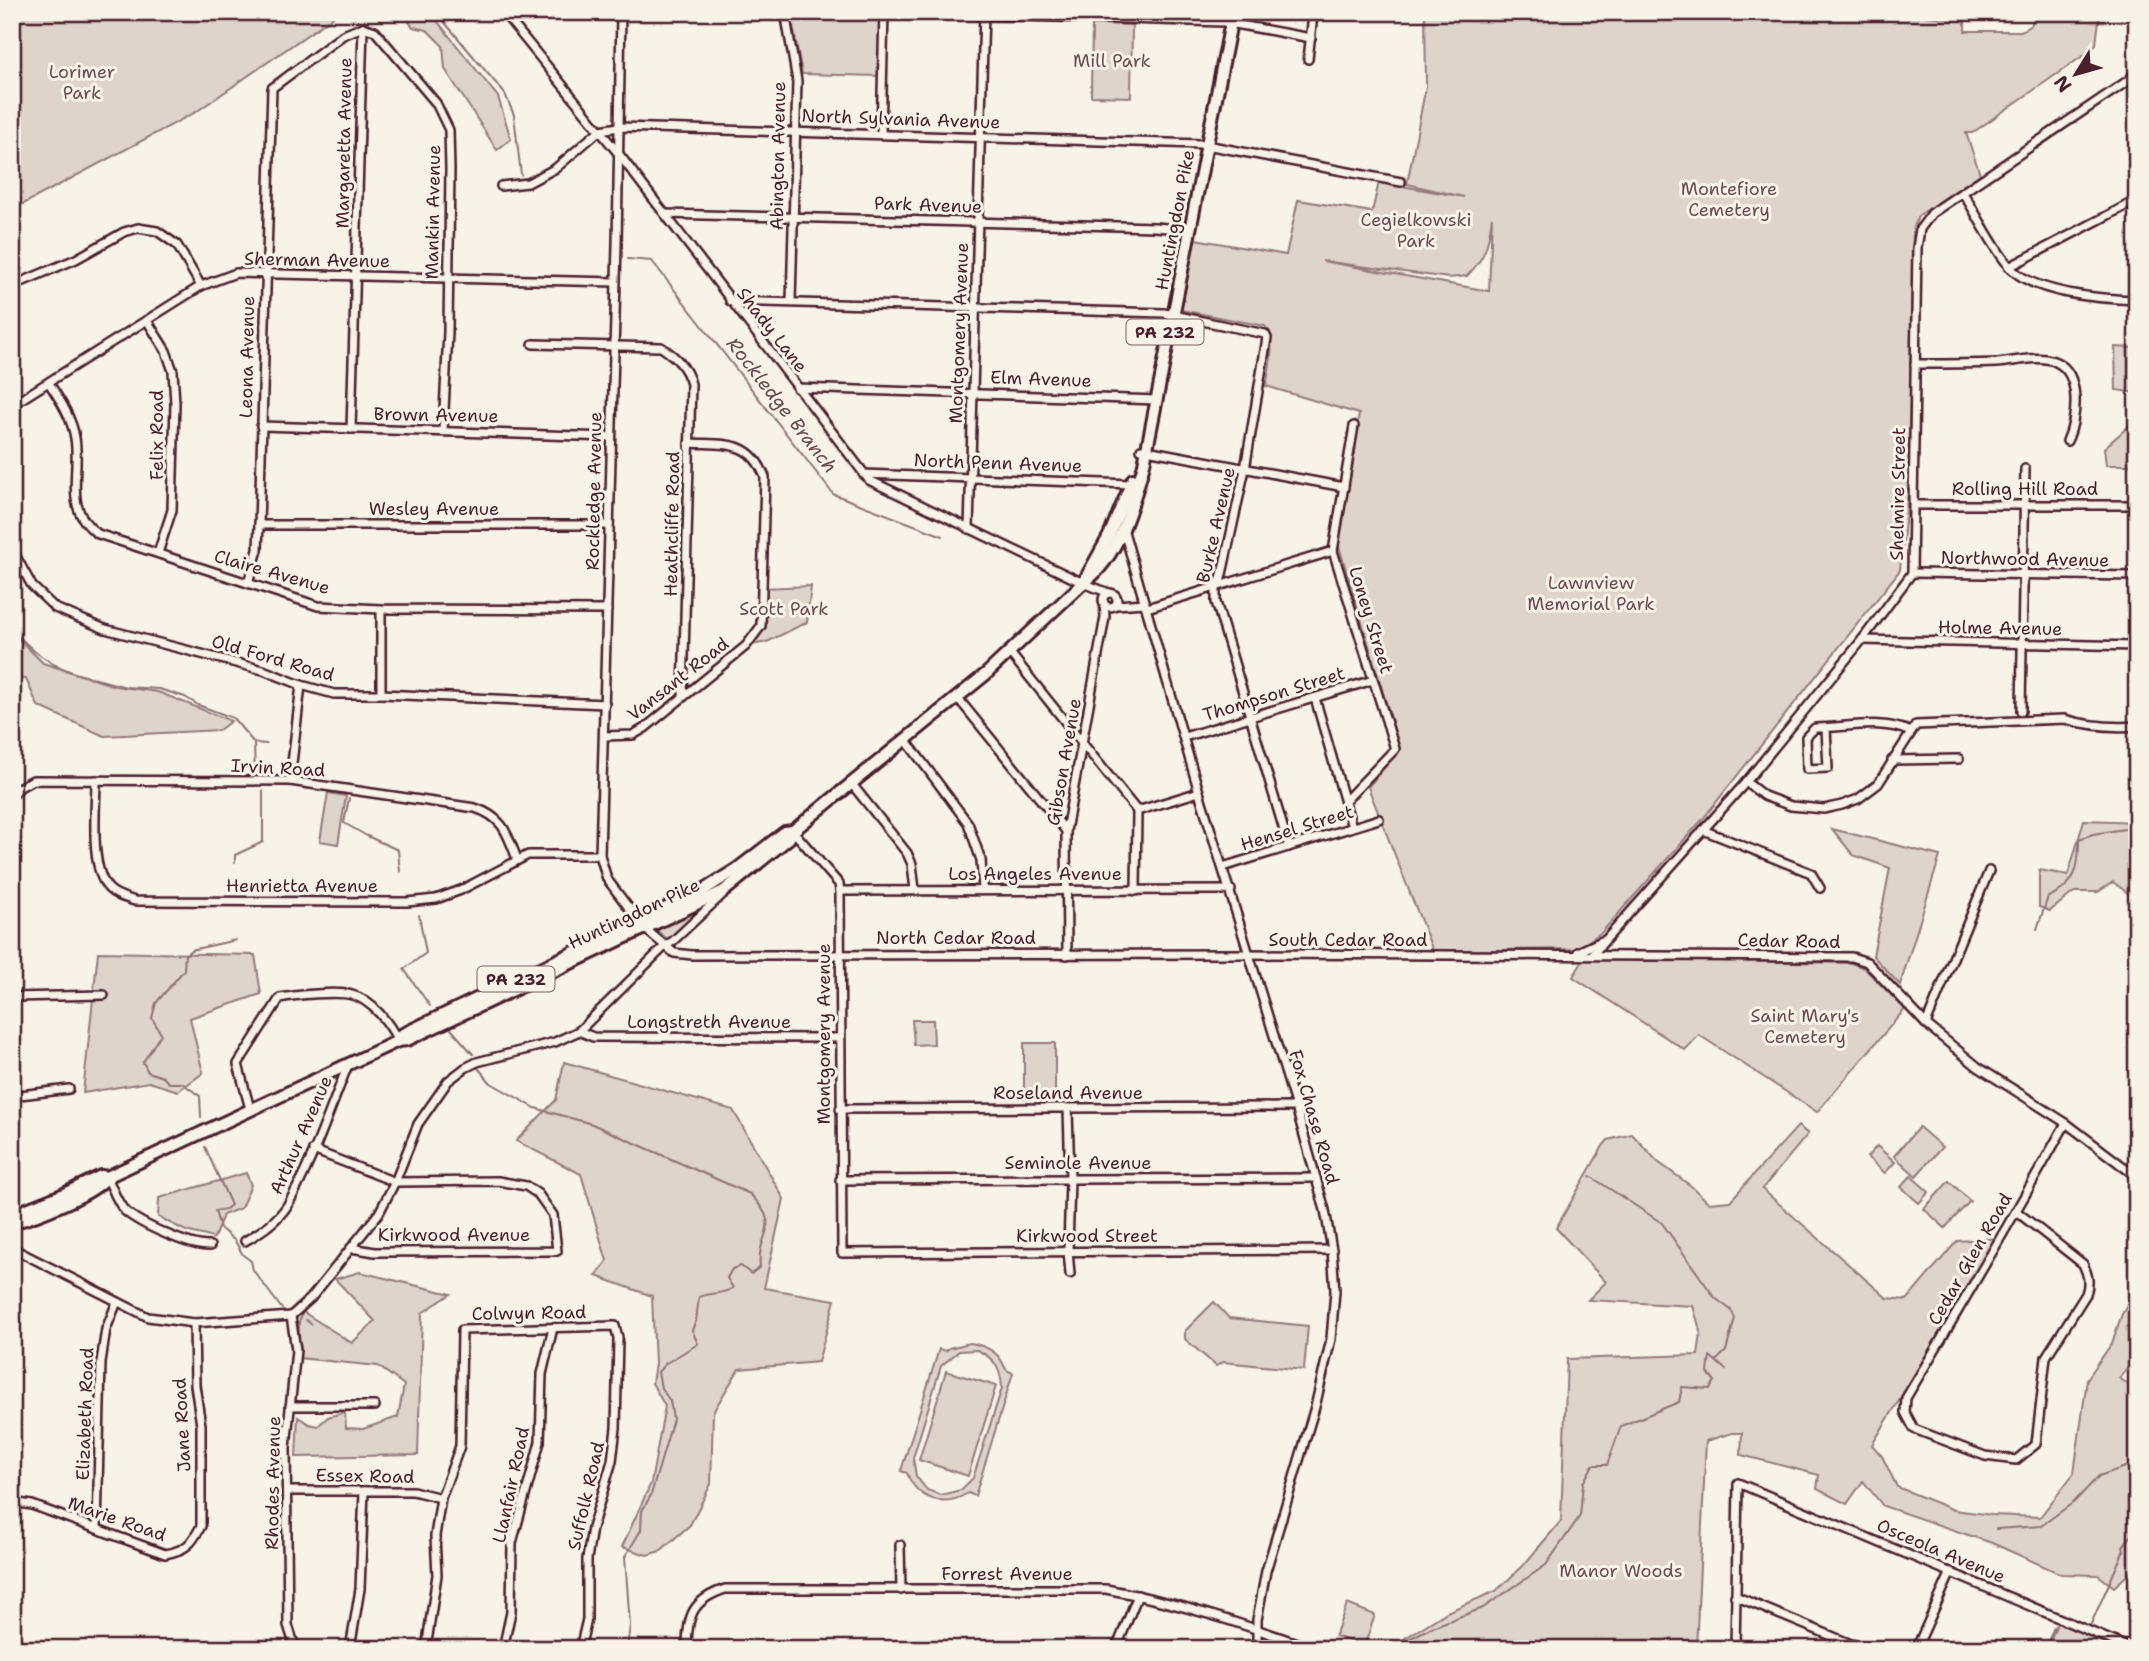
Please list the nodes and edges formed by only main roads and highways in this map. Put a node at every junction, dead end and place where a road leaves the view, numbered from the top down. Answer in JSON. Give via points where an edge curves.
{"nodes":[{"id":1,"x":1228,"y":18,"type":"edge"},
{"id":2,"x":1144,"y":450,"type":"junction"},
{"id":3,"x":1083,"y":583,"type":"junction"},
{"id":4,"x":793,"y":831,"type":"junction"},
{"id":5,"x":641,"y":924,"type":"junction"},
{"id":6,"x":107,"y":1177,"type":"junction"},
{"id":7,"x":12,"y":1215,"type":"edge"},
{"id":8,"x":12,"y":1223,"type":"edge"}],
"edges":[{"from":1,"to":2,"type":"main road","name":"Huntingdon Pike","number":"PA 232"},
{"from":2,"to":3,"type":"main road","name":"Huntingdon Pike","number":"PA 232","via":[[1109,536]]},
{"from":2,"to":3,"type":"main road","name":"Huntingdon Pike","number":"PA 232","via":[[1138,488],[1123,528],[1100,569]]},
{"from":3,"to":4,"type":"main road","name":"Huntingdon Pike","number":"PA 232","via":[[1010,653]]},
{"from":4,"to":5,"type":"main road","name":"Huntingdon Pike","number":"PA 232","via":[[785,832],[718,882]]},
{"from":4,"to":5,"type":"main road","name":"Huntingdon Pike","number":"PA 232","via":[[724,891],[682,913]]},
{"from":5,"to":6,"type":"main road","name":"Huntingdon Pike","number":"PA 232","via":[[407,1040]]},
{"from":6,"to":7,"type":"main road","name":"Huntingdon Pike","number":"PA 232","via":[[101,1175]]},
{"from":6,"to":8,"type":"main road","name":"Huntingdon Pike","number":"PA 232","via":[[67,1202]]}]}
